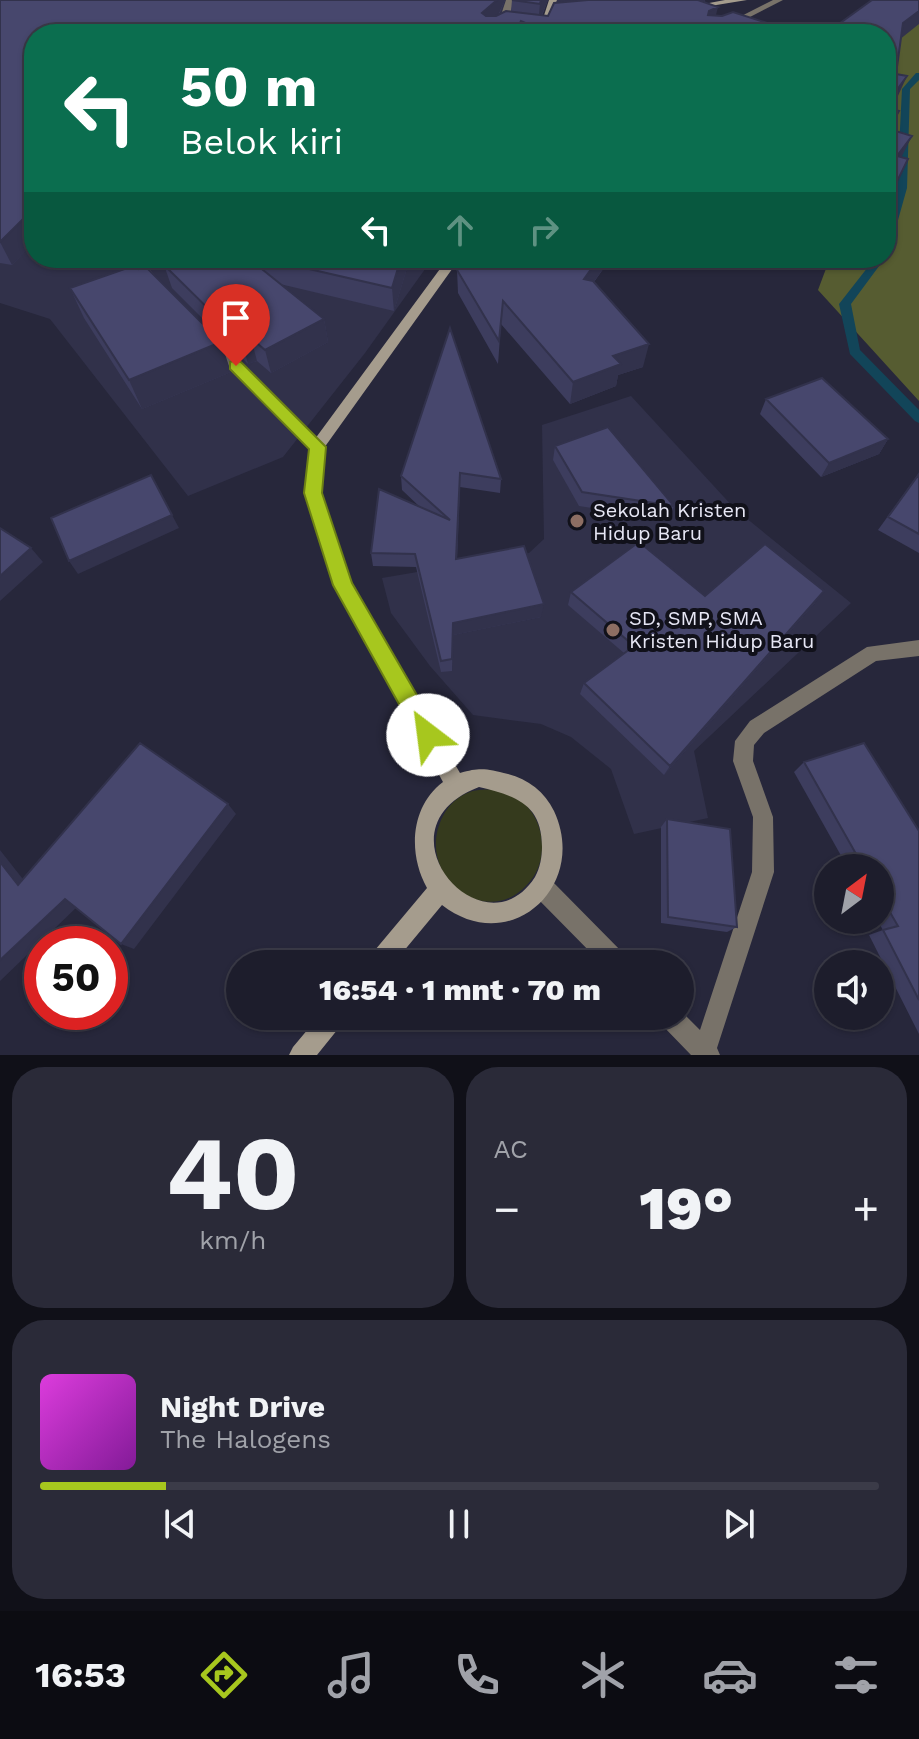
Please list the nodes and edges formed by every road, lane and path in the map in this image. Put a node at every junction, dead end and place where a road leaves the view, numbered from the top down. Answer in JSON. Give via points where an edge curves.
{"nodes":[{"id":1,"x":510,"y":0,"type":"edge"},
{"id":2,"x":553,"y":0,"type":"edge"},
{"id":3,"x":743,"y":0,"type":"edge"},
{"id":4,"x":779,"y":0,"type":"edge"},
{"id":5,"x":677,"y":8,"type":"edge"},
{"id":6,"x":559,"y":18,"type":"edge"},
{"id":7,"x":547,"y":19,"type":"junction"},
{"id":8,"x":731,"y":23,"type":"edge"},
{"id":9,"x":507,"y":24,"type":"edge"},
{"id":10,"x":545,"y":24,"type":"edge"},
{"id":11,"x":141,"y":268,"type":"edge"},
{"id":12,"x":447,"y":268,"type":"edge"},
{"id":13,"x":169,"y":297,"type":"edge"},
{"id":14,"x":201,"y":330,"type":"edge"},
{"id":15,"x":317,"y":447,"type":"junction"},
{"id":16,"x":919,"y":648,"type":"edge"},
{"id":17,"x":456,"y":785,"type":"junction"},
{"id":18,"x":542,"y":887,"type":"junction"},
{"id":19,"x":441,"y":889,"type":"junction"},
{"id":20,"x":390,"y":950,"type":"edge"},
{"id":21,"x":604,"y":950,"type":"edge"},
{"id":22,"x":322,"y":1030,"type":"edge"},
{"id":23,"x":683,"y":1030,"type":"edge"},
{"id":24,"x":706,"y":1053,"type":"edge"},
{"id":25,"x":301,"y":1055,"type":"edge"}],
"edges":[{"from":1,"to":9,"type":"street"},
{"from":2,"to":7,"type":"main road"},
{"from":3,"to":5,"type":"main road"},
{"from":4,"to":8,"type":"street"},
{"from":6,"to":7,"type":"main road"},
{"from":7,"to":10,"type":"main road"},
{"from":11,"to":13,"type":"street"},
{"from":12,"to":15,"type":"main road"},
{"from":14,"to":15,"type":"street"},
{"from":15,"to":17,"type":"main road","via":[[313,493],[343,585]]},
{"from":16,"to":24,"type":"street","via":[[873,653],[757,727],[745,741],[743,761],[763,817],[763,872]]},
{"from":17,"to":18,"type":"main road","via":[[479,777],[504,779],[527,790],[545,810],[554,834],[554,862]]},
{"from":17,"to":19,"type":"main road","via":[[441,796],[425,832],[429,871]]},
{"from":18,"to":19,"type":"main road","via":[[526,904],[481,913],[459,905]]},
{"from":18,"to":21,"type":"street"},
{"from":19,"to":20,"type":"main road"},
{"from":22,"to":25,"type":"main road"},
{"from":23,"to":24,"type":"street"}]}
